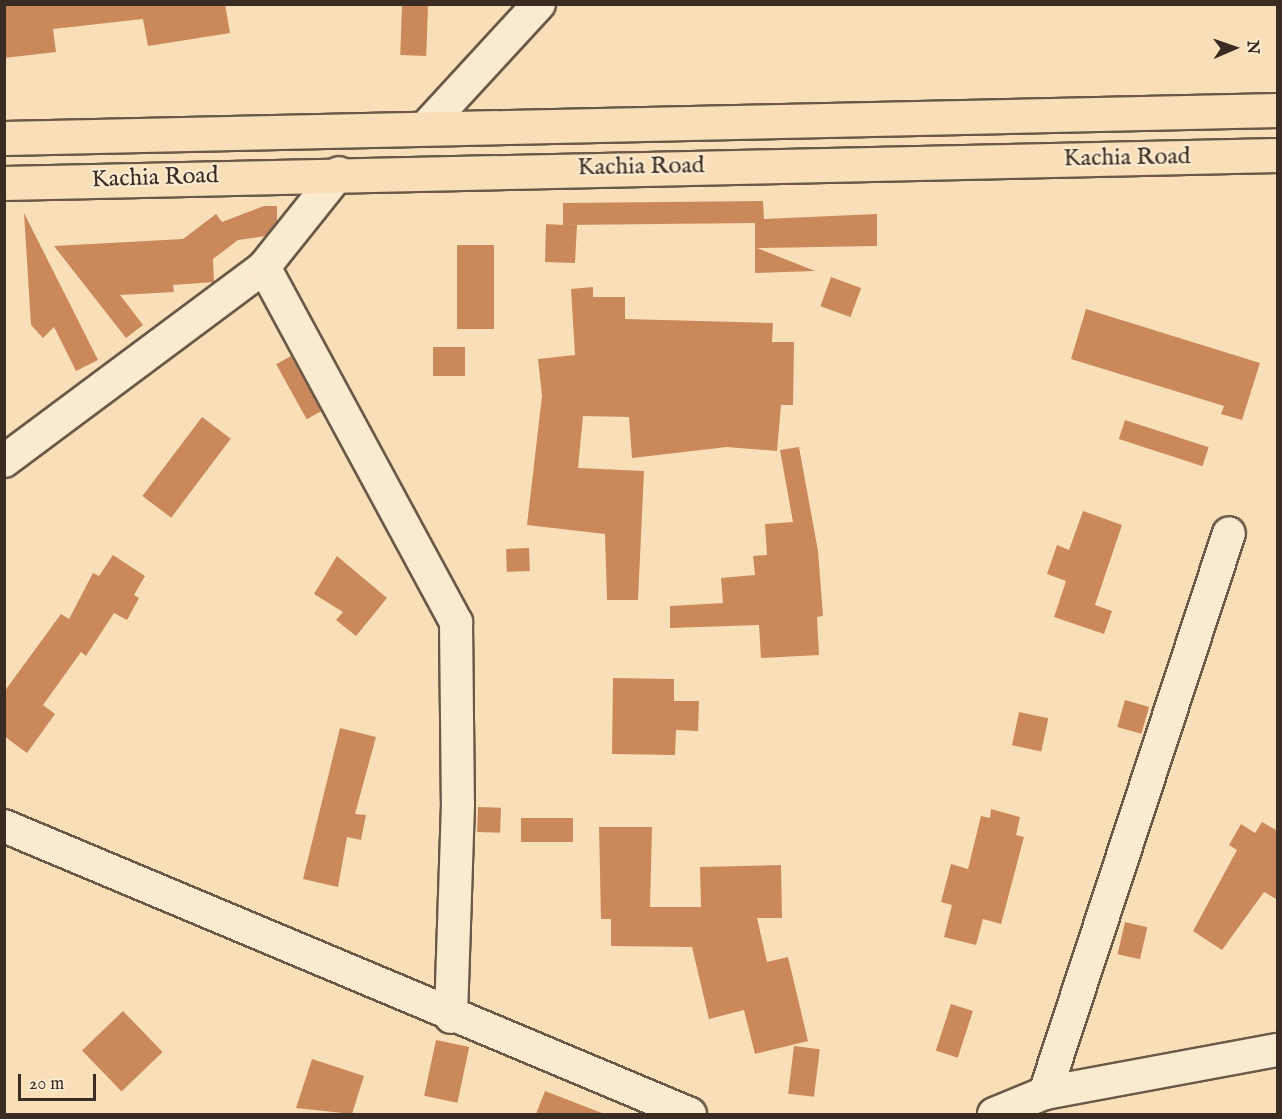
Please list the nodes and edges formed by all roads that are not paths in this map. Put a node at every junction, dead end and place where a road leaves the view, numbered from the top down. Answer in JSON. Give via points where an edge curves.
{"nodes":[{"id":1,"x":539,"y":4,"type":"edge"},
{"id":2,"x":1278,"y":110,"type":"edge"},
{"id":3,"x":424,"y":129,"type":"junction"},
{"id":4,"x":4,"y":138,"type":"edge"},
{"id":5,"x":1278,"y":155,"type":"edge"},
{"id":6,"x":339,"y":173,"type":"junction"},
{"id":7,"x":4,"y":183,"type":"edge"},
{"id":8,"x":264,"y":267,"type":"junction"},
{"id":9,"x":4,"y":460,"type":"edge"},
{"id":10,"x":1229,"y":533,"type":"dead end"},
{"id":11,"x":4,"y":826,"type":"edge"},
{"id":12,"x":451,"y":1017,"type":"junction"},
{"id":13,"x":1278,"y":1050,"type":"edge"},
{"id":14,"x":1045,"y":1093,"type":"junction"},
{"id":15,"x":690,"y":1114,"type":"edge"},
{"id":16,"x":994,"y":1114,"type":"edge"}],
"edges":[{"from":1,"to":3,"type":"street"},
{"from":2,"to":3,"type":"main road","name":"Kachia Road"},
{"from":3,"to":4,"type":"main road","name":"Kachia Road"},
{"from":5,"to":6,"type":"main road","name":"Kachia Road"},
{"from":6,"to":7,"type":"main road","name":"Kachia Road"},
{"from":6,"to":8,"type":"street"},
{"from":8,"to":9,"type":"street"},
{"from":8,"to":12,"type":"street","via":[[456,622],[459,759]]},
{"from":10,"to":14,"type":"street"},
{"from":11,"to":12,"type":"street"},
{"from":12,"to":15,"type":"street"},
{"from":13,"to":14,"type":"street"},
{"from":14,"to":16,"type":"street"}]}
